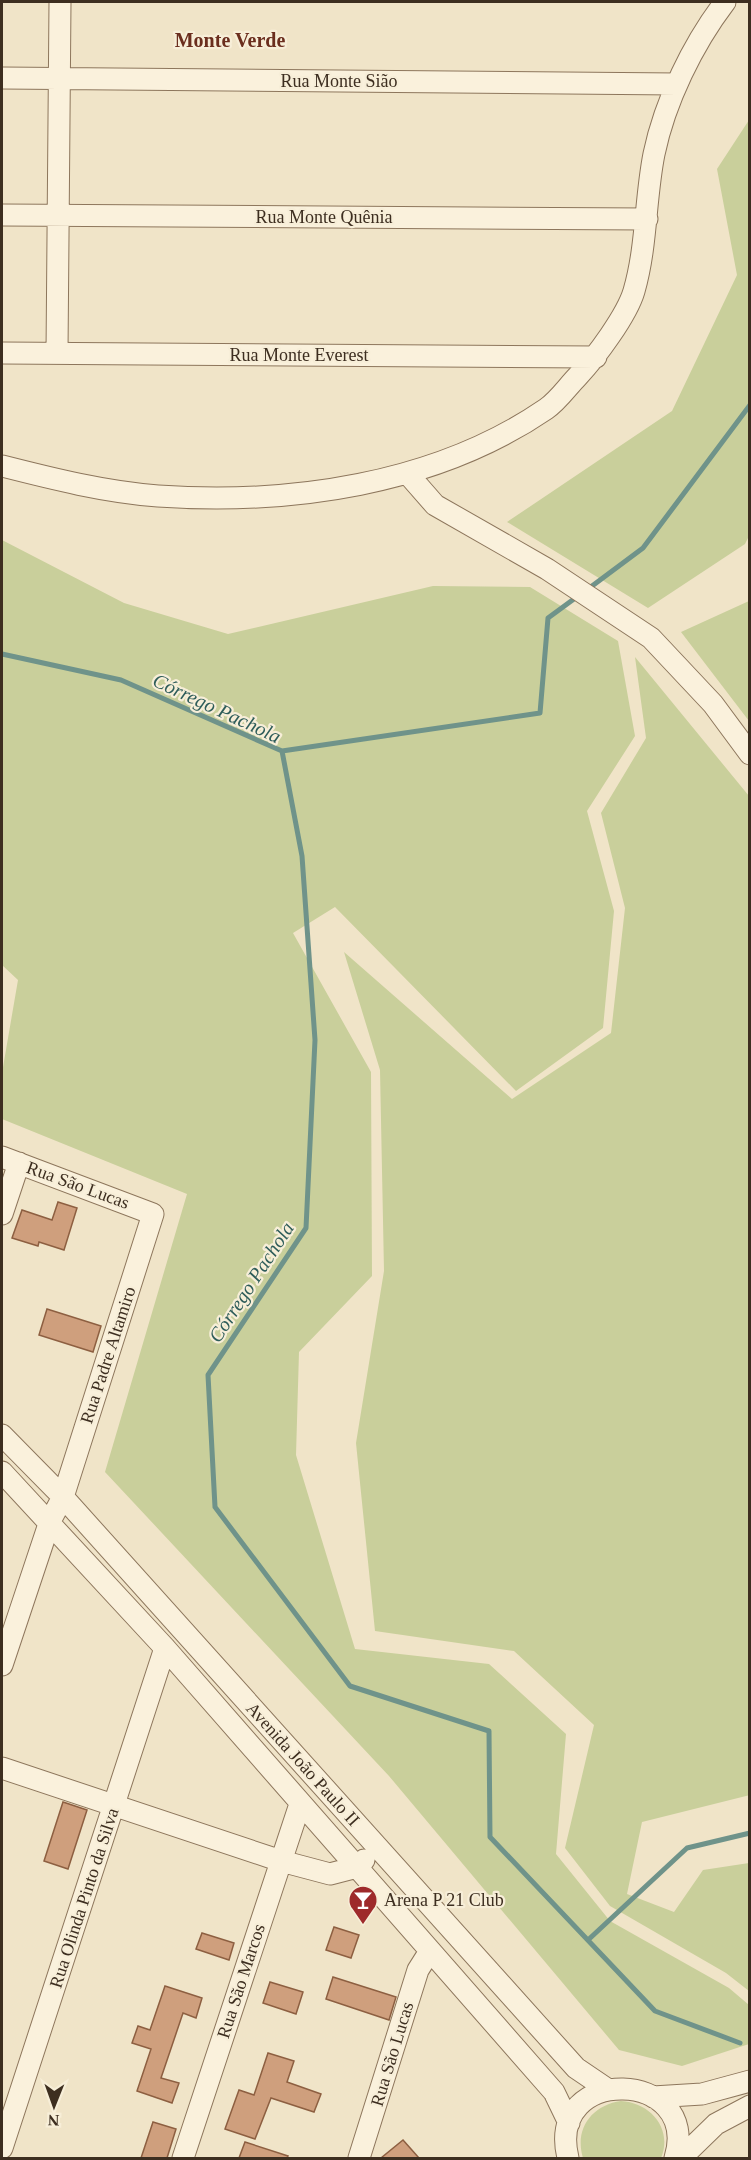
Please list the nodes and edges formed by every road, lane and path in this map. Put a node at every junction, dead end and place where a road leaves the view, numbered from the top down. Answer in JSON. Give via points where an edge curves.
{"nodes":[{"id":1,"x":60,"y":2,"type":"edge"},
{"id":2,"x":725,"y":2,"type":"edge"},
{"id":3,"x":2,"y":78,"type":"edge"},
{"id":4,"x":60,"y":79,"type":"junction"},
{"id":5,"x":677,"y":84,"type":"junction"},
{"id":6,"x":2,"y":215,"type":"edge"},
{"id":7,"x":57,"y":215,"type":"junction"},
{"id":8,"x":647,"y":219,"type":"junction"},
{"id":9,"x":2,"y":353,"type":"edge"},
{"id":10,"x":57,"y":353,"type":"junction"},
{"id":11,"x":596,"y":357,"type":"junction"},
{"id":12,"x":2,"y":466,"type":"edge"},
{"id":13,"x":407,"y":473,"type":"junction"},
{"id":14,"x":750,"y":754,"type":"edge"},
{"id":15,"x":10,"y":1160,"type":"edge"},
{"id":16,"x":2,"y":1214,"type":"edge"},
{"id":17,"x":153,"y":1214,"type":"joint"},
{"id":18,"x":2,"y":1435,"type":"edge"},
{"id":19,"x":2,"y":1472,"type":"edge"},
{"id":20,"x":63,"y":1497,"type":"junction"},
{"id":21,"x":50,"y":1521,"type":"junction"},
{"id":22,"x":165,"y":1648,"type":"junction"},
{"id":23,"x":2,"y":1665,"type":"edge"},
{"id":24,"x":2,"y":1768,"type":"edge"},
{"id":25,"x":300,"y":1804,"type":"junction"},
{"id":26,"x":114,"y":1806,"type":"junction"},
{"id":27,"x":379,"y":1848,"type":"junction"},
{"id":28,"x":281,"y":1861,"type":"junction"},
{"id":29,"x":357,"y":1867,"type":"junction"},
{"id":30,"x":430,"y":1951,"type":"junction"},
{"id":31,"x":750,"y":2081,"type":"edge"},
{"id":32,"x":607,"y":2089,"type":"junction"},
{"id":33,"x":653,"y":2097,"type":"junction"},
{"id":34,"x":750,"y":2106,"type":"edge"},
{"id":35,"x":569,"y":2123,"type":"junction"},
{"id":36,"x":2,"y":2148,"type":"edge"},
{"id":37,"x":183,"y":2158,"type":"edge"},
{"id":38,"x":359,"y":2158,"type":"edge"},
{"id":39,"x":568,"y":2158,"type":"edge"},
{"id":40,"x":675,"y":2158,"type":"edge"},
{"id":41,"x":681,"y":2158,"type":"edge"}],
"edges":[{"from":1,"to":4,"type":"street"},
{"from":2,"to":5,"type":"street","via":[[703,31]]},
{"from":3,"to":4,"type":"street","name":"Rua Monte Sião"},
{"from":4,"to":5,"type":"street","name":"Rua Monte Sião"},
{"from":4,"to":7,"type":"street"},
{"from":5,"to":8,"type":"street","via":[[654,153]]},
{"from":6,"to":7,"type":"street","name":"Rua Monte Quênia"},
{"from":7,"to":8,"type":"street","name":"Rua Monte Quênia"},
{"from":7,"to":10,"type":"street"},
{"from":8,"to":11,"type":"street","via":[[634,293]]},
{"from":9,"to":10,"type":"street","name":"Rua Monte Everest"},
{"from":10,"to":11,"type":"street","name":"Rua Monte Everest"},
{"from":11,"to":13,"type":"street","via":[[548,408],[478,447]]},
{"from":12,"to":13,"type":"street","via":[[71,484],[157,496],[246,498],[328,489]]},
{"from":13,"to":14,"type":"street","via":[[435,505],[548,569],[651,638],[713,704]]},
{"from":15,"to":16,"type":"street"},
{"from":15,"to":17,"type":"street","name":"Rua São Lucas"},
{"from":17,"to":20,"type":"street","name":"Rua Padre Altamiro"},
{"from":18,"to":20,"type":"street","name":"Avenida João Paulo II"},
{"from":19,"to":21,"type":"street","name":"Avenida João Paulo II"},
{"from":20,"to":21,"type":"street","name":"Rua Padre Altamiro"},
{"from":20,"to":27,"type":"street","name":"Avenida João Paulo II"},
{"from":21,"to":22,"type":"street","name":"Avenida João Paulo II"},
{"from":21,"to":23,"type":"street"},
{"from":22,"to":25,"type":"street","name":"Avenida João Paulo II"},
{"from":22,"to":26,"type":"street","name":"Rua Olinda Pinto da Silva"},
{"from":24,"to":26,"type":"street"},
{"from":25,"to":28,"type":"street","name":"Rua São Marcos"},
{"from":25,"to":29,"type":"street","name":"Avenida João Paulo II"},
{"from":26,"to":28,"type":"street"},
{"from":26,"to":36,"type":"street","name":"Rua Olinda Pinto da Silva"},
{"from":27,"to":29,"type":"street"},
{"from":27,"to":32,"type":"street","name":"Avenida João Paulo II","via":[[576,2068]]},
{"from":28,"to":29,"type":"street","via":[[330,1874]]},
{"from":28,"to":37,"type":"street","name":"Rua São Marcos"},
{"from":29,"to":30,"type":"street","name":"Avenida João Paulo II"},
{"from":30,"to":35,"type":"street","name":"Avenida João Paulo II","via":[[554,2092]]},
{"from":30,"to":38,"type":"street","name":"Rua São Lucas","via":[[418,1970]]},
{"from":31,"to":33,"type":"street","via":[[702,2094]]},
{"from":32,"to":33,"type":"street","via":[[634,2088]]},
{"from":32,"to":35,"type":"street","via":[[584,2101]]},
{"from":33,"to":40,"type":"street","via":[[673,2121],[678,2143]]},
{"from":34,"to":41,"type":"street","via":[[716,2124]]},
{"from":35,"to":39,"type":"street"}]}
